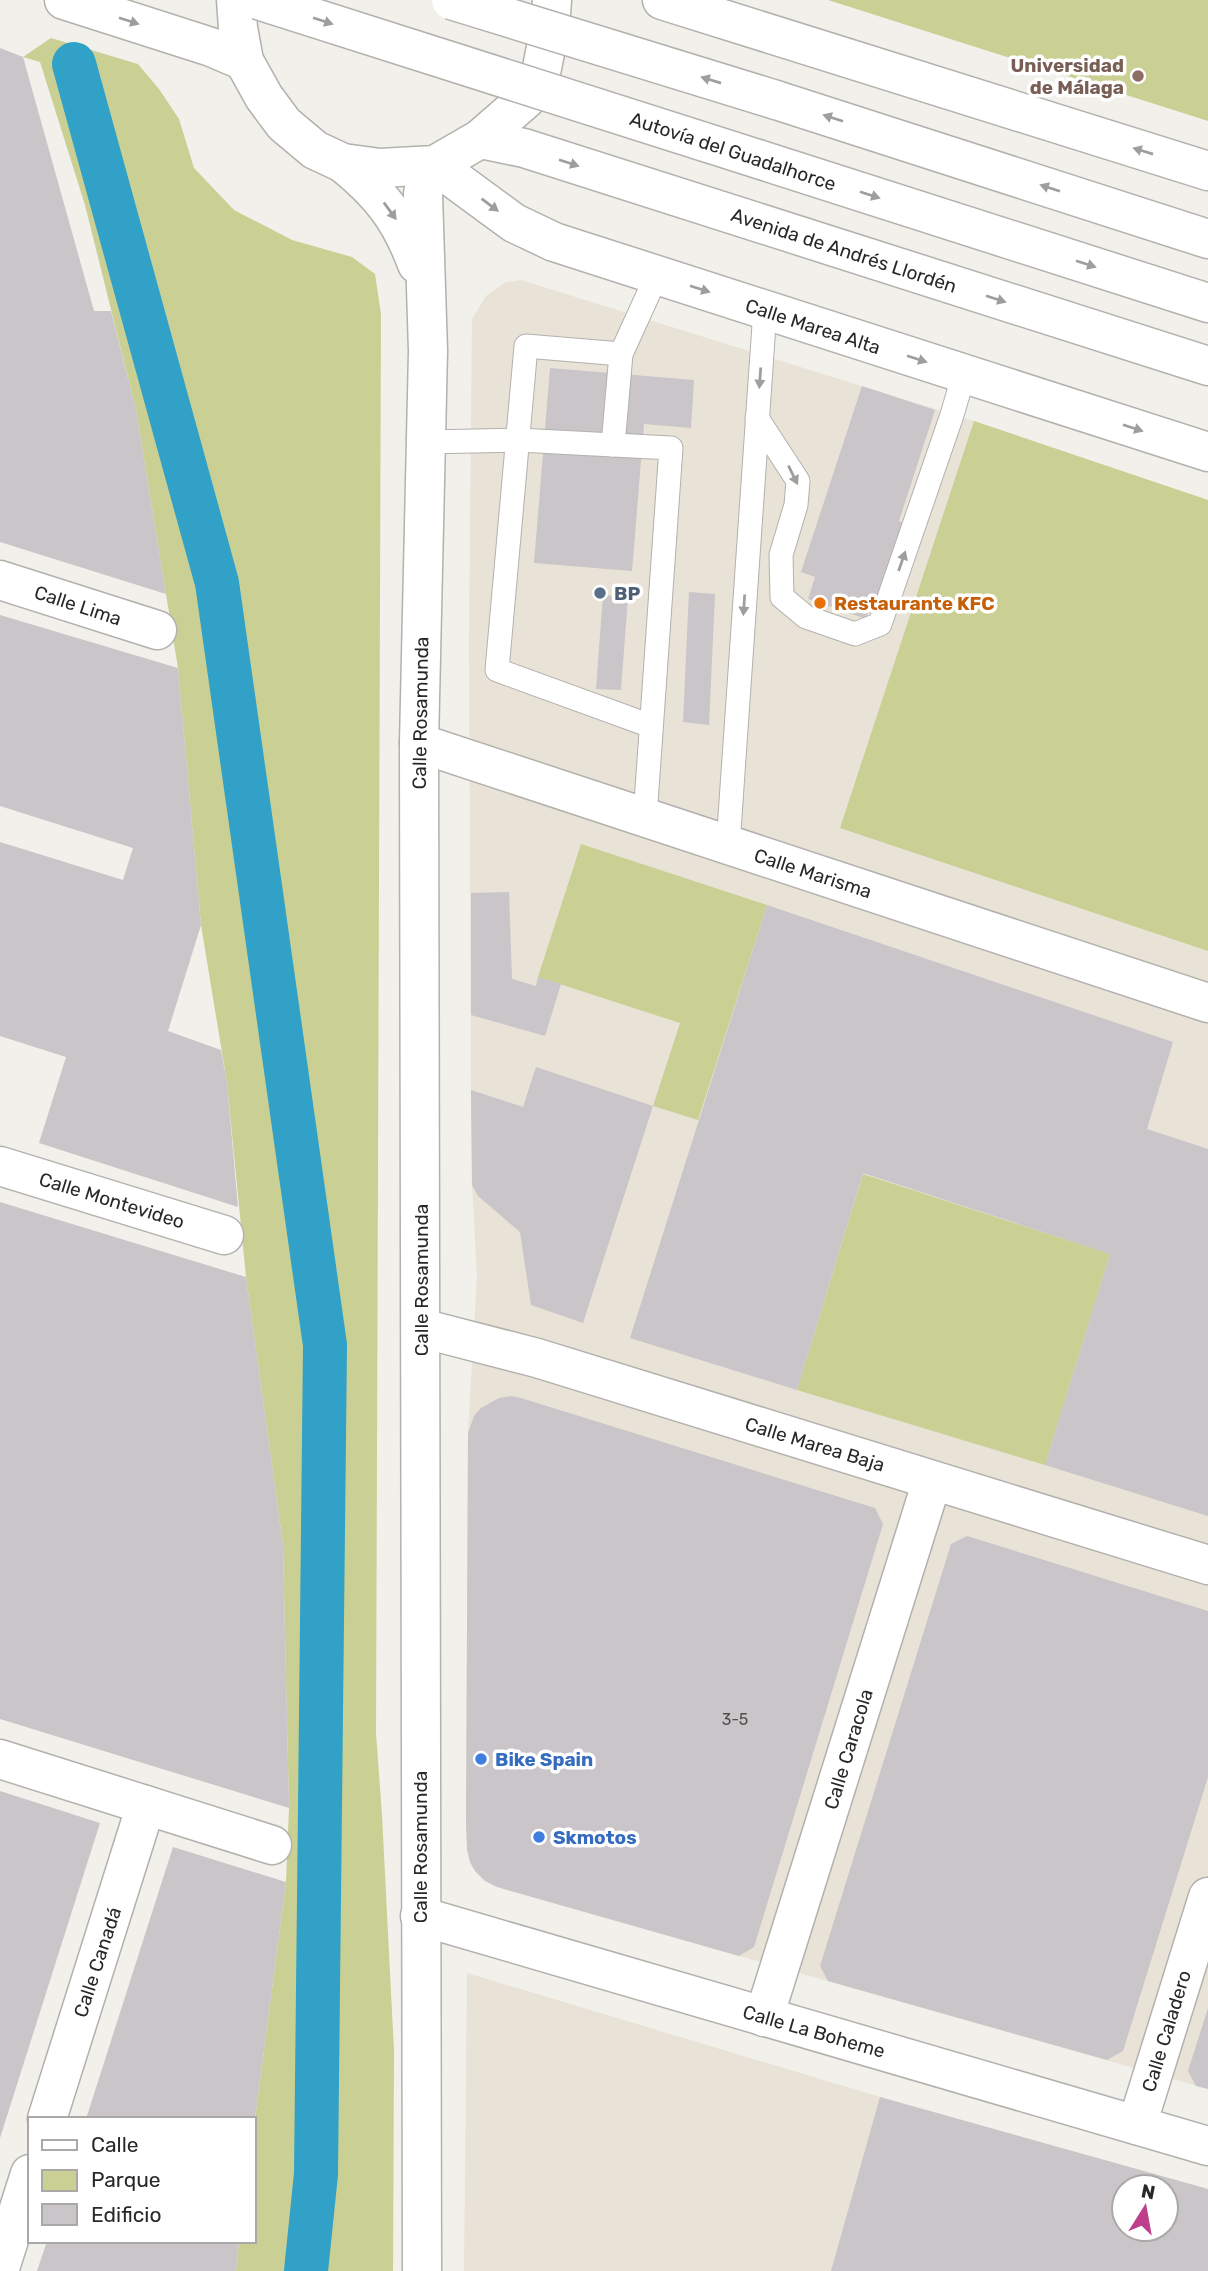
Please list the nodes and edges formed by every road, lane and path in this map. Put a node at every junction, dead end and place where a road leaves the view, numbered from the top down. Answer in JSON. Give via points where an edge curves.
{"nodes":[{"id":1,"x":64,"y":0,"type":"edge"},
{"id":2,"x":236,"y":0,"type":"edge"},
{"id":3,"x":258,"y":0,"type":"edge"},
{"id":4,"x":450,"y":0,"type":"edge"},
{"id":5,"x":552,"y":0,"type":"edge"},
{"id":6,"x":662,"y":0,"type":"edge"},
{"id":7,"x":742,"y":0,"type":"edge"},
{"id":8,"x":244,"y":61,"type":"junction"},
{"id":9,"x":967,"y":95,"type":"junction"},
{"id":10,"x":480,"y":139,"type":"junction"},
{"id":11,"x":343,"y":163,"type":"junction"},
{"id":12,"x":432,"y":165,"type":"junction"},
{"id":13,"x":1208,"y":171,"type":"edge"},
{"id":14,"x":1208,"y":239,"type":"edge"},
{"id":15,"x":657,"y":275,"type":"junction"},
{"id":16,"x":426,"y":289,"type":"junction"},
{"id":17,"x":1208,"y":303,"type":"edge"},
{"id":18,"x":765,"y":310,"type":"junction"},
{"id":19,"x":621,"y":354,"type":"junction"},
{"id":20,"x":1208,"y":366,"type":"edge"},
{"id":21,"x":964,"y":374,"type":"junction"},
{"id":22,"x":757,"y":418,"type":"junction"},
{"id":23,"x":518,"y":440,"type":"junction"},
{"id":24,"x":426,"y":442,"type":"junction"},
{"id":25,"x":613,"y":445,"type":"junction"},
{"id":26,"x":1208,"y":453,"type":"edge"},
{"id":27,"x":0,"y":580,"type":"edge"},
{"id":28,"x":157,"y":630,"type":"dead end"},
{"id":29,"x":651,"y":726,"type":"junction"},
{"id":30,"x":419,"y":743,"type":"junction"},
{"id":31,"x":645,"y":817,"type":"junction"},
{"id":32,"x":728,"y":845,"type":"junction"},
{"id":33,"x":1208,"y":1003,"type":"edge"},
{"id":34,"x":0,"y":1166,"type":"edge"},
{"id":35,"x":224,"y":1235,"type":"dead end"},
{"id":36,"x":421,"y":1328,"type":"junction"},
{"id":37,"x":932,"y":1481,"type":"junction"},
{"id":38,"x":1208,"y":1565,"type":"edge"},
{"id":39,"x":0,"y":1759,"type":"edge"},
{"id":40,"x":146,"y":1805,"type":"junction"},
{"id":41,"x":272,"y":1845,"type":"dead end"},
{"id":42,"x":1208,"y":1897,"type":"edge"},
{"id":43,"x":420,"y":1916,"type":"junction"},
{"id":44,"x":764,"y":2017,"type":"junction"},
{"id":45,"x":48,"y":2117,"type":"edge"},
{"id":46,"x":1137,"y":2125,"type":"junction"},
{"id":47,"x":1208,"y":2146,"type":"edge"},
{"id":48,"x":28,"y":2180,"type":"edge"},
{"id":49,"x":0,"y":2268,"type":"edge"},
{"id":50,"x":422,"y":2271,"type":"edge"}],
"edges":[{"from":1,"to":8,"type":"main road","one_way":true},
{"from":2,"to":8,"type":"main road"},
{"from":3,"to":17,"type":"main road","name":"Autovía del Guadalhorce","one_way":true,"bridge":true},
{"from":14,"to":4,"type":"main road","one_way":true,"bridge":true},
{"from":5,"to":10,"type":"main road","via":[[541,73],[526,99]]},
{"from":6,"to":9,"type":"main road"},
{"from":7,"to":9,"type":"main road"},
{"from":8,"to":11,"type":"main road","via":[[284,124],[315,150]]},
{"from":13,"to":9,"type":"main road","one_way":true},
{"from":10,"to":12,"type":"main road"},
{"from":10,"to":20,"type":"main road","name":"Avenida de Andrés Llordén","one_way":true,"via":[[524,148]]},
{"from":11,"to":12,"type":"main road","via":[[380,168]]},
{"from":11,"to":16,"type":"main road","name":"Calle Rosamunda","one_way":true,"via":[[395,216]]},
{"from":12,"to":15,"type":"main road","name":"Calle Marea Alta","one_way":true,"via":[[514,223],[554,242]]},
{"from":12,"to":16,"type":"main road","name":"Calle Rosamunda","via":[[423,194]]},
{"from":15,"to":18,"type":"main road","name":"Calle Marea Alta","one_way":true},
{"from":15,"to":19,"type":"lane"},
{"from":16,"to":24,"type":"main road","name":"Calle Rosamunda"},
{"from":18,"to":21,"type":"main road","name":"Calle Marea Alta","one_way":true},
{"from":18,"to":22,"type":"lane","one_way":true},
{"from":19,"to":23,"type":"lane","via":[[526,346]]},
{"from":19,"to":25,"type":"lane"},
{"from":22,"to":21,"type":"lane","one_way":true,"via":[[798,481],[781,555],[782,597],[806,617],[855,634],[880,624]]},
{"from":21,"to":26,"type":"main road","name":"Calle Marea Alta","one_way":true},
{"from":22,"to":32,"type":"lane","one_way":true},
{"from":23,"to":24,"type":"lane"},
{"from":23,"to":25,"type":"lane"},
{"from":23,"to":29,"type":"lane","via":[[497,670]]},
{"from":24,"to":30,"type":"main road","name":"Calle Rosamunda"},
{"from":25,"to":29,"type":"lane","via":[[671,448]]},
{"from":27,"to":28,"type":"main road","name":"Calle Lima"},
{"from":29,"to":31,"type":"lane"},
{"from":30,"to":31,"type":"main road","name":"Calle Marisma"},
{"from":30,"to":36,"type":"main road","name":"Calle Rosamunda"},
{"from":31,"to":32,"type":"main road","name":"Calle Marisma"},
{"from":32,"to":33,"type":"main road","name":"Calle Marisma"},
{"from":34,"to":35,"type":"main road","name":"Calle Montevideo"},
{"from":36,"to":37,"type":"main road","name":"Calle Marea Baja","via":[[537,1357]]},
{"from":36,"to":43,"type":"main road","name":"Calle Rosamunda"},
{"from":37,"to":38,"type":"main road","name":"Calle Marea Baja"},
{"from":37,"to":44,"type":"main road","name":"Calle Caracola"},
{"from":39,"to":40,"type":"main road"},
{"from":40,"to":41,"type":"main road"},
{"from":40,"to":45,"type":"main road","name":"Calle Canadá"},
{"from":42,"to":46,"type":"main road","name":"Calle Caladero"},
{"from":43,"to":44,"type":"main road","name":"Calle La Boheme"},
{"from":43,"to":50,"type":"main road","name":"Calle Rosamunda"},
{"from":44,"to":46,"type":"main road","name":"Calle La Boheme"},
{"from":46,"to":47,"type":"main road","name":"Calle La Boheme"},
{"from":48,"to":49,"type":"main road"}]}
